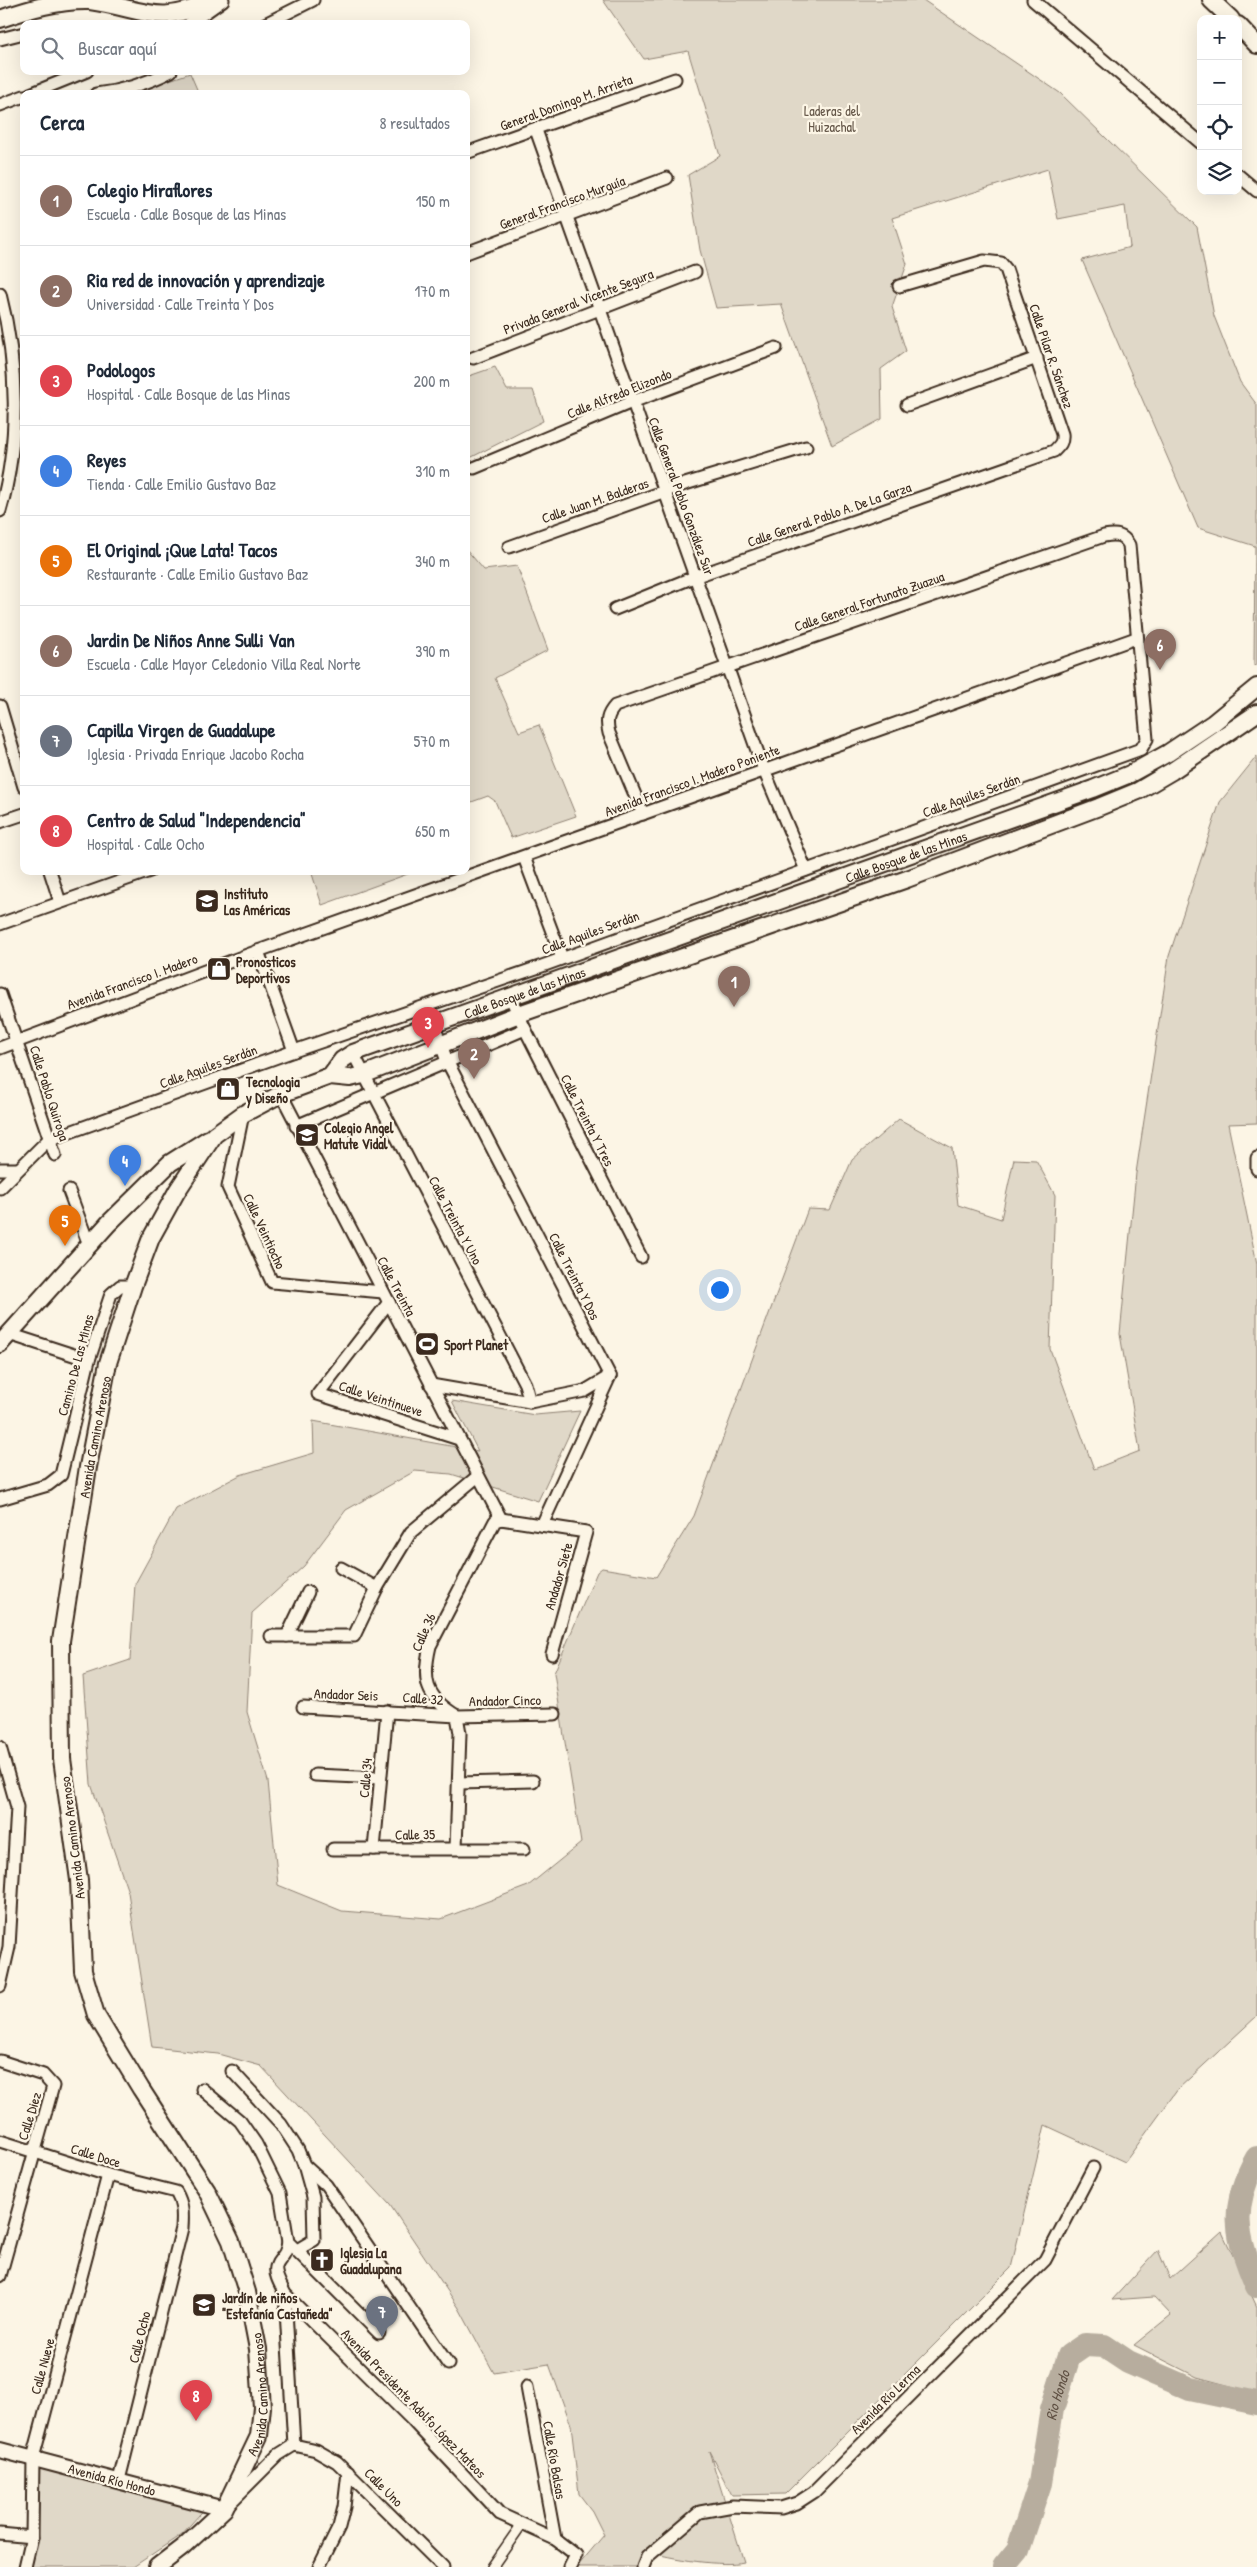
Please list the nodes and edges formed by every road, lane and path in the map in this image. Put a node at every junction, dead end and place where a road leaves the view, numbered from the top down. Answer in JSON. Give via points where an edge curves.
{"nodes":[{"id":1,"x":213,"y":0,"type":"edge"},
{"id":2,"x":223,"y":0,"type":"edge"},
{"id":3,"x":313,"y":0,"type":"edge"},
{"id":4,"x":1033,"y":0,"type":"edge"},
{"id":5,"x":1211,"y":0,"type":"edge"},
{"id":6,"x":1227,"y":15,"type":"edge"},
{"id":7,"x":0,"y":19,"type":"edge"},
{"id":8,"x":195,"y":20,"type":"edge"},
{"id":9,"x":273,"y":20,"type":"edge"},
{"id":10,"x":1242,"y":29,"type":"edge"},
{"id":11,"x":20,"y":34,"type":"edge"},
{"id":12,"x":0,"y":39,"type":"edge"},
{"id":13,"x":1257,"y":45,"type":"edge"},
{"id":14,"x":77,"y":75,"type":"edge"},
{"id":15,"x":162,"y":75,"type":"edge"},
{"id":16,"x":675,"y":79,"type":"dead end"},
{"id":17,"x":41,"y":90,"type":"edge"},
{"id":18,"x":126,"y":90,"type":"edge"},
{"id":19,"x":20,"y":98,"type":"edge"},
{"id":20,"x":0,"y":105,"type":"edge"},
{"id":21,"x":536,"y":130,"type":"junction"},
{"id":22,"x":1197,"y":140,"type":"edge"},
{"id":23,"x":470,"y":152,"type":"edge"},
{"id":24,"x":667,"y":178,"type":"dead end"},
{"id":25,"x":1242,"y":178,"type":"edge"},
{"id":26,"x":1257,"y":191,"type":"edge"},
{"id":27,"x":567,"y":216,"type":"junction"},
{"id":28,"x":470,"y":252,"type":"edge"},
{"id":29,"x":695,"y":272,"type":"dead end"},
{"id":30,"x":899,"y":286,"type":"dead end"},
{"id":31,"x":0,"y":294,"type":"edge"},
{"id":32,"x":599,"y":308,"type":"junction"},
{"id":33,"x":776,"y":348,"type":"dead end"},
{"id":34,"x":473,"y":358,"type":"dead end"},
{"id":35,"x":1037,"y":358,"type":"junction"},
{"id":36,"x":12,"y":374,"type":"junction"},
{"id":37,"x":0,"y":379,"type":"edge"},
{"id":38,"x":632,"y":402,"type":"junction"},
{"id":39,"x":907,"y":405,"type":"dead end"},
{"id":40,"x":806,"y":446,"type":"dead end"},
{"id":41,"x":1054,"y":451,"type":"joint"},
{"id":42,"x":474,"y":468,"type":"dead end"},
{"id":43,"x":4,"y":486,"type":"edge"},
{"id":44,"x":664,"y":492,"type":"junction"},
{"id":45,"x":0,"y":511,"type":"edge"},
{"id":46,"x":509,"y":547,"type":"dead end"},
{"id":47,"x":694,"y":577,"type":"junction"},
{"id":48,"x":615,"y":609,"type":"dead end"},
{"id":49,"x":1136,"y":638,"type":"junction"},
{"id":50,"x":728,"y":666,"type":"junction"},
{"id":51,"x":1257,"y":687,"type":"edge"},
{"id":52,"x":1,"y":710,"type":"edge"},
{"id":53,"x":1257,"y":713,"type":"edge"},
{"id":54,"x":764,"y":770,"type":"junction"},
{"id":55,"x":20,"y":774,"type":"edge"},
{"id":56,"x":643,"y":814,"type":"junction"},
{"id":57,"x":20,"y":815,"type":"edge"},
{"id":58,"x":0,"y":822,"type":"edge"},
{"id":59,"x":524,"y":857,"type":"junction"},
{"id":60,"x":806,"y":870,"type":"junction"},
{"id":61,"x":51,"y":875,"type":"edge"},
{"id":62,"x":138,"y":875,"type":"edge"},
{"id":63,"x":60,"y":902,"type":"junction"},
{"id":64,"x":0,"y":924,"type":"edge"},
{"id":65,"x":258,"y":951,"type":"junction"},
{"id":66,"x":562,"y":958,"type":"junction"},
{"id":67,"x":0,"y":994,"type":"edge"},
{"id":68,"x":510,"y":996,"type":"junction"},
{"id":69,"x":522,"y":1022,"type":"junction"},
{"id":70,"x":433,"y":1023,"type":"junction"},
{"id":71,"x":17,"y":1041,"type":"junction"},
{"id":72,"x":440,"y":1044,"type":"junction"},
{"id":73,"x":0,"y":1048,"type":"edge"},
{"id":74,"x":294,"y":1051,"type":"junction"},
{"id":75,"x":353,"y":1052,"type":"junction"},
{"id":76,"x":447,"y":1061,"type":"junction"},
{"id":77,"x":363,"y":1075,"type":"junction"},
{"id":78,"x":330,"y":1076,"type":"junction"},
{"id":79,"x":373,"y":1093,"type":"junction"},
{"id":80,"x":281,"y":1094,"type":"junction"},
{"id":81,"x":243,"y":1114,"type":"junction"},
{"id":82,"x":296,"y":1126,"type":"junction"},
{"id":83,"x":214,"y":1135,"type":"junction"},
{"id":84,"x":48,"y":1140,"type":"junction"},
{"id":85,"x":55,"y":1155,"type":"dead end"},
{"id":86,"x":1257,"y":1158,"type":"edge"},
{"id":87,"x":1257,"y":1168,"type":"edge"},
{"id":88,"x":0,"y":1169,"type":"edge"},
{"id":89,"x":18,"y":1169,"type":"junction"},
{"id":90,"x":0,"y":1188,"type":"edge"},
{"id":91,"x":69,"y":1191,"type":"dead end"},
{"id":92,"x":89,"y":1246,"type":"junction"},
{"id":93,"x":641,"y":1257,"type":"dead end"},
{"id":94,"x":132,"y":1286,"type":"junction"},
{"id":95,"x":386,"y":1297,"type":"junction"},
{"id":96,"x":5,"y":1339,"type":"edge"},
{"id":97,"x":89,"y":1360,"type":"junction"},
{"id":98,"x":610,"y":1376,"type":"junction"},
{"id":99,"x":431,"y":1385,"type":"junction"},
{"id":100,"x":530,"y":1402,"type":"junction"},
{"id":101,"x":459,"y":1439,"type":"junction"},
{"id":102,"x":478,"y":1476,"type":"junction"},
{"id":103,"x":0,"y":1499,"type":"edge"},
{"id":104,"x":500,"y":1518,"type":"junction"},
{"id":105,"x":542,"y":1525,"type":"junction"},
{"id":106,"x":341,"y":1568,"type":"dead end"},
{"id":107,"x":377,"y":1588,"type":"junction"},
{"id":108,"x":308,"y":1592,"type":"dead end"},
{"id":109,"x":271,"y":1636,"type":"dead end"},
{"id":110,"x":287,"y":1636,"type":"junction"},
{"id":111,"x":552,"y":1654,"type":"dead end"},
{"id":112,"x":303,"y":1708,"type":"dead end"},
{"id":113,"x":387,"y":1710,"type":"junction"},
{"id":114,"x":554,"y":1714,"type":"dead end"},
{"id":115,"x":456,"y":1716,"type":"junction"},
{"id":116,"x":0,"y":1747,"type":"edge"},
{"id":117,"x":315,"y":1775,"type":"dead end"},
{"id":118,"x":380,"y":1778,"type":"junction"},
{"id":119,"x":533,"y":1781,"type":"dead end"},
{"id":120,"x":459,"y":1783,"type":"junction"},
{"id":121,"x":456,"y":1848,"type":"junction"},
{"id":122,"x":333,"y":1849,"type":"dead end"},
{"id":123,"x":374,"y":1849,"type":"junction"},
{"id":124,"x":524,"y":1849,"type":"dead end"},
{"id":125,"x":0,"y":1986,"type":"edge"},
{"id":126,"x":0,"y":2061,"type":"edge"},
{"id":127,"x":232,"y":2071,"type":"dead end"},
{"id":128,"x":202,"y":2089,"type":"dead end"},
{"id":129,"x":0,"y":2141,"type":"edge"},
{"id":130,"x":34,"y":2151,"type":"junction"},
{"id":131,"x":304,"y":2165,"type":"junction"},
{"id":132,"x":1093,"y":2168,"type":"dead end"},
{"id":133,"x":108,"y":2175,"type":"junction"},
{"id":134,"x":181,"y":2200,"type":"joint"},
{"id":135,"x":288,"y":2242,"type":"junction"},
{"id":136,"x":297,"y":2250,"type":"junction"},
{"id":137,"x":0,"y":2276,"type":"edge"},
{"id":138,"x":284,"y":2294,"type":"junction"},
{"id":139,"x":379,"y":2333,"type":"dead end"},
{"id":140,"x":448,"y":2364,"type":"dead end"},
{"id":141,"x":527,"y":2387,"type":"dead end"},
{"id":142,"x":294,"y":2445,"type":"junction"},
{"id":143,"x":0,"y":2450,"type":"edge"},
{"id":144,"x":33,"y":2458,"type":"junction"},
{"id":145,"x":348,"y":2472,"type":"junction"},
{"id":146,"x":119,"y":2480,"type":"junction"},
{"id":147,"x":224,"y":2509,"type":"junction"},
{"id":148,"x":522,"y":2524,"type":"junction"},
{"id":149,"x":0,"y":2534,"type":"edge"},
{"id":150,"x":32,"y":2538,"type":"junction"},
{"id":151,"x":555,"y":2539,"type":"junction"},
{"id":152,"x":440,"y":2566,"type":"edge"},
{"id":153,"x":26,"y":2567,"type":"edge"},
{"id":154,"x":157,"y":2567,"type":"edge"},
{"id":155,"x":319,"y":2567,"type":"edge"},
{"id":156,"x":492,"y":2567,"type":"edge"},
{"id":157,"x":570,"y":2567,"type":"edge"},
{"id":158,"x":643,"y":2567,"type":"edge"}],
"edges":[{"from":1,"to":7,"type":"main road","via":[[194,10],[165,16],[89,1],[51,2]]},
{"from":2,"to":8,"type":"street"},
{"from":3,"to":9,"type":"street"},
{"from":4,"to":22,"type":"street"},
{"from":5,"to":6,"type":"main road"},
{"from":10,"to":13,"type":"main road"},
{"from":11,"to":12,"type":"street"},
{"from":14,"to":17,"type":"street"},
{"from":15,"to":18,"type":"street"},
{"from":16,"to":21,"type":"street","name":"General Domingo M. Arrieta"},
{"from":19,"to":20,"type":"street"},
{"from":21,"to":23,"type":"street","name":"General Domingo M. Arrieta"},
{"from":21,"to":27,"type":"street","name":"Calle General Pablo González Sur"},
{"from":24,"to":27,"type":"street","name":"General Francisco Murguía"},
{"from":25,"to":26,"type":"street"},
{"from":27,"to":28,"type":"street","name":"General Francisco Murguía"},
{"from":27,"to":32,"type":"street","name":"Calle General Pablo González Sur"},
{"from":29,"to":32,"type":"street","name":"Privada General Vicente Segura"},
{"from":30,"to":35,"type":"street","name":"Calle Pilar R. Sánchez","via":[[984,261],[1000,263],[1006,269]]},
{"from":31,"to":36,"type":"street"},
{"from":32,"to":34,"type":"street","name":"Privada General Vicente Segura"},
{"from":32,"to":38,"type":"street","name":"Calle General Pablo González Sur"},
{"from":33,"to":38,"type":"street","name":"Calle Alfredo Elizondo"},
{"from":35,"to":39,"type":"street"},
{"from":35,"to":41,"type":"street","name":"Calle Pilar R. Sánchez","via":[[1062,434],[1063,440]]},
{"from":36,"to":37,"type":"street"},
{"from":36,"to":43,"type":"street","via":[[13,446]]},
{"from":38,"to":42,"type":"street","name":"Calle Alfredo Elizondo"},
{"from":38,"to":44,"type":"street","name":"Calle General Pablo González Sur"},
{"from":40,"to":44,"type":"street","name":"Calle Juan M. Balderas"},
{"from":41,"to":47,"type":"street","name":"Calle General Pablo A. De La Garza"},
{"from":43,"to":45,"type":"street"},
{"from":44,"to":46,"type":"street","name":"Calle Juan M. Balderas"},
{"from":44,"to":47,"type":"street","name":"Calle General Pablo González Sur"},
{"from":47,"to":48,"type":"street","name":"Calle General Pablo A. De La Garza"},
{"from":47,"to":50,"type":"street","name":"Calle General Pablo González Sur"},
{"from":49,"to":50,"type":"street","name":"Calle General Fortunato Zuazua","via":[[1129,545],[1125,538],[1115,534]]},
{"from":49,"to":54,"type":"street","name":"Avenida Francisco I. Madero Poniente"},
{"from":49,"to":60,"type":"street","name":"Calle Aquiles Serdán","via":[[1146,739],[1141,749]]},
{"from":50,"to":54,"type":"street","name":"Calle General Pablo González Sur"},
{"from":50,"to":56,"type":"street","name":"Calle General Fortunato Zuazua","via":[[615,706],[610,712],[606,722],[609,733]]},
{"from":51,"to":68,"type":"main road","name":"Calle Bosque de las Minas","via":[[1213,723],[1168,753],[1122,777]]},
{"from":52,"to":55,"type":"street"},
{"from":53,"to":69,"type":"main road","name":"Calle Bosque de las Minas","via":[[1138,791]]},
{"from":54,"to":56,"type":"street","name":"Avenida Francisco I. Madero Poniente"},
{"from":54,"to":60,"type":"street","name":"Calle General Pablo González Sur"},
{"from":56,"to":59,"type":"street","name":"Avenida Francisco I. Madero Poniente"},
{"from":57,"to":58,"type":"street"},
{"from":59,"to":65,"type":"street","name":"Avenida Francisco I. Madero Poniente"},
{"from":59,"to":66,"type":"street"},
{"from":60,"to":66,"type":"street","name":"Calle Aquiles Serdán"},
{"from":61,"to":63,"type":"street"},
{"from":62,"to":63,"type":"street"},
{"from":63,"to":64,"type":"street"},
{"from":65,"to":71,"type":"street","name":"Avenida Francisco I. Madero"},
{"from":65,"to":74,"type":"street"},
{"from":66,"to":74,"type":"street","name":"Calle Aquiles Serdán"},
{"from":67,"to":71,"type":"street","name":"Calle Pablo Quiroga"},
{"from":68,"to":69,"type":"street","name":"Calle Treinta Y Tres"},
{"from":68,"to":70,"type":"main road","name":"Calle Bosque de las Minas"},
{"from":69,"to":72,"type":"main road","name":"Calle Bosque de las Minas"},
{"from":69,"to":76,"type":"street"},
{"from":69,"to":93,"type":"street","name":"Calle Treinta Y Tres"},
{"from":70,"to":72,"type":"street","name":"Calle Treinta Y Dos"},
{"from":70,"to":75,"type":"main road","name":"Calle Bosque de las Minas"},
{"from":71,"to":73,"type":"street","name":"Avenida Francisco I. Madero"},
{"from":71,"to":84,"type":"street","name":"Calle Pablo Quiroga"},
{"from":72,"to":76,"type":"street","name":"Calle Treinta Y Dos"},
{"from":72,"to":77,"type":"main road","name":"Calle Bosque de las Minas"},
{"from":74,"to":84,"type":"street","name":"Calle Aquiles Serdán"},
{"from":75,"to":77,"type":"street","name":"Calle Treinta Y Uno"},
{"from":75,"to":78,"type":"main road","name":"Calle Bosque de las Minas"},
{"from":76,"to":79,"type":"street"},
{"from":76,"to":98,"type":"street","name":"Calle Treinta Y Dos"},
{"from":77,"to":78,"type":"main road","name":"Calle Bosque de las Minas","via":[[350,1078]]},
{"from":77,"to":79,"type":"street","name":"Calle Treinta Y Uno"},
{"from":78,"to":80,"type":"main road","name":"Avenida Camino Arenoso"},
{"from":79,"to":82,"type":"street"},
{"from":79,"to":100,"type":"street","name":"Calle Treinta Y Uno","via":[[525,1384]]},
{"from":80,"to":81,"type":"main road","name":"Avenida Camino Arenoso"},
{"from":80,"to":82,"type":"street","name":"Calle Treinta"},
{"from":81,"to":83,"type":"main road","name":"Avenida Camino Arenoso"},
{"from":81,"to":95,"type":"street","name":"Calle Veintiocho","via":[[228,1187],[272,1282]]},
{"from":82,"to":95,"type":"street","name":"Calle Treinta"},
{"from":83,"to":92,"type":"main road","via":[[170,1163]]},
{"from":83,"to":94,"type":"main road","name":"Avenida Camino Arenoso","via":[[151,1238]]},
{"from":84,"to":85,"type":"street","name":"Calle Pablo Quiroga"},
{"from":84,"to":89,"type":"street"},
{"from":86,"to":87,"type":"street"},
{"from":88,"to":89,"type":"street"},
{"from":89,"to":90,"type":"street"},
{"from":91,"to":92,"type":"street"},
{"from":92,"to":96,"type":"main road"},
{"from":94,"to":97,"type":"street","name":"Camino De Las Minas","via":[[120,1286],[111,1294]]},
{"from":94,"to":147,"type":"main road","name":"Avenida Camino Arenoso","via":[[108,1363],[61,1641],[62,1759],[79,1880],[83,1971],[96,2015],[207,2191],[231,2241],[246,2292],[258,2349],[262,2407],[259,2436]]},
{"from":95,"to":99,"type":"street","name":"Calle Treinta"},
{"from":95,"to":101,"type":"street","name":"Calle Veintinueve","via":[[318,1394]]},
{"from":96,"to":97,"type":"street"},
{"from":97,"to":103,"type":"street","name":"Camino De Las Minas","via":[[61,1475],[48,1485]]},
{"from":98,"to":100,"type":"street","via":[[585,1391]]},
{"from":98,"to":105,"type":"street"},
{"from":99,"to":100,"type":"street"},
{"from":99,"to":101,"type":"street","name":"Calle Treinta"},
{"from":101,"to":102,"type":"street","name":"Calle Treinta"},
{"from":102,"to":104,"type":"street","name":"Calle Treinta"},
{"from":102,"to":107,"type":"street","via":[[411,1532]]},
{"from":104,"to":105,"type":"street","name":"Andador Siete"},
{"from":104,"to":115,"type":"street","name":"Calle 36","via":[[495,1521],[430,1646],[426,1664],[426,1682],[442,1707]]},
{"from":105,"to":111,"type":"street","name":"Andador Siete","via":[[586,1532]]},
{"from":106,"to":107,"type":"street"},
{"from":107,"to":110,"type":"street","via":[[356,1633],[351,1637]]},
{"from":108,"to":110,"type":"street"},
{"from":109,"to":110,"type":"street"},
{"from":112,"to":113,"type":"street","name":"Andador Seis"},
{"from":113,"to":115,"type":"street","name":"Calle 32"},
{"from":113,"to":118,"type":"street","name":"Calle 34"},
{"from":114,"to":115,"type":"street","name":"Andador Cinco"},
{"from":115,"to":120,"type":"street","via":[[460,1733]]},
{"from":116,"to":125,"type":"street","via":[[17,1807],[9,1947]]},
{"from":117,"to":118,"type":"street"},
{"from":118,"to":123,"type":"street","name":"Calle 34"},
{"from":119,"to":120,"type":"street"},
{"from":120,"to":121,"type":"street"},
{"from":121,"to":123,"type":"street","name":"Calle 35"},
{"from":121,"to":124,"type":"street","name":"Calle 35"},
{"from":122,"to":123,"type":"street","name":"Calle 35"},
{"from":126,"to":130,"type":"street","name":"Calle Diez","via":[[43,2075],[52,2082]]},
{"from":127,"to":131,"type":"street","via":[[281,2124]]},
{"from":128,"to":135,"type":"street","via":[[240,2121],[256,2144],[280,2193]]},
{"from":129,"to":130,"type":"street","name":"Calle Doce"},
{"from":130,"to":133,"type":"street","name":"Calle Doce"},
{"from":130,"to":137,"type":"street","name":"Calle Diez"},
{"from":131,"to":136,"type":"street","via":[[313,2197],[314,2240]]},
{"from":131,"to":140,"type":"street","via":[[326,2185]]},
{"from":132,"to":158,"type":"street","name":"Avenida Río Lerma","via":[[1044,2260],[814,2492],[797,2503],[780,2508],[733,2506],[700,2512],[647,2557]]},
{"from":133,"to":134,"type":"street","name":"Calle Doce","via":[[176,2192]]},
{"from":133,"to":144,"type":"street","name":"Calle Nueve"},
{"from":134,"to":146,"type":"street","name":"Calle Ocho","via":[[182,2228]]},
{"from":135,"to":136,"type":"street"},
{"from":135,"to":138,"type":"street","name":"Avenida Presidente Adolfo López Mateos","via":[[286,2254],[276,2266]]},
{"from":136,"to":139,"type":"street"},
{"from":138,"to":142,"type":"street"},
{"from":138,"to":148,"type":"street","name":"Avenida Presidente Adolfo López Mateos","via":[[411,2419],[500,2514]]},
{"from":141,"to":151,"type":"street","name":"Calle Río Balsas"},
{"from":142,"to":145,"type":"street","name":"Calle Uno","via":[[316,2450]]},
{"from":142,"to":147,"type":"street","via":[[278,2455]]},
{"from":143,"to":144,"type":"street","name":"Avenida Río Hondo"},
{"from":144,"to":146,"type":"street","name":"Avenida Río Hondo"},
{"from":144,"to":150,"type":"street","name":"Calle Nueve"},
{"from":145,"to":152,"type":"street","name":"Calle Uno"},
{"from":145,"to":155,"type":"street","via":[[339,2527]]},
{"from":146,"to":147,"type":"street","name":"Avenida Río Hondo"},
{"from":147,"to":154,"type":"main road","name":"Avenida Camino Arenoso","via":[[184,2547]]},
{"from":148,"to":151,"type":"street","name":"Avenida Presidente Adolfo López Mateos"},
{"from":148,"to":156,"type":"street"},
{"from":149,"to":150,"type":"street"},
{"from":150,"to":153,"type":"street","name":"Calle Nueve"},
{"from":151,"to":157,"type":"street","name":"Avenida Presidente Adolfo López Mateos","via":[[576,2555]]}]}
